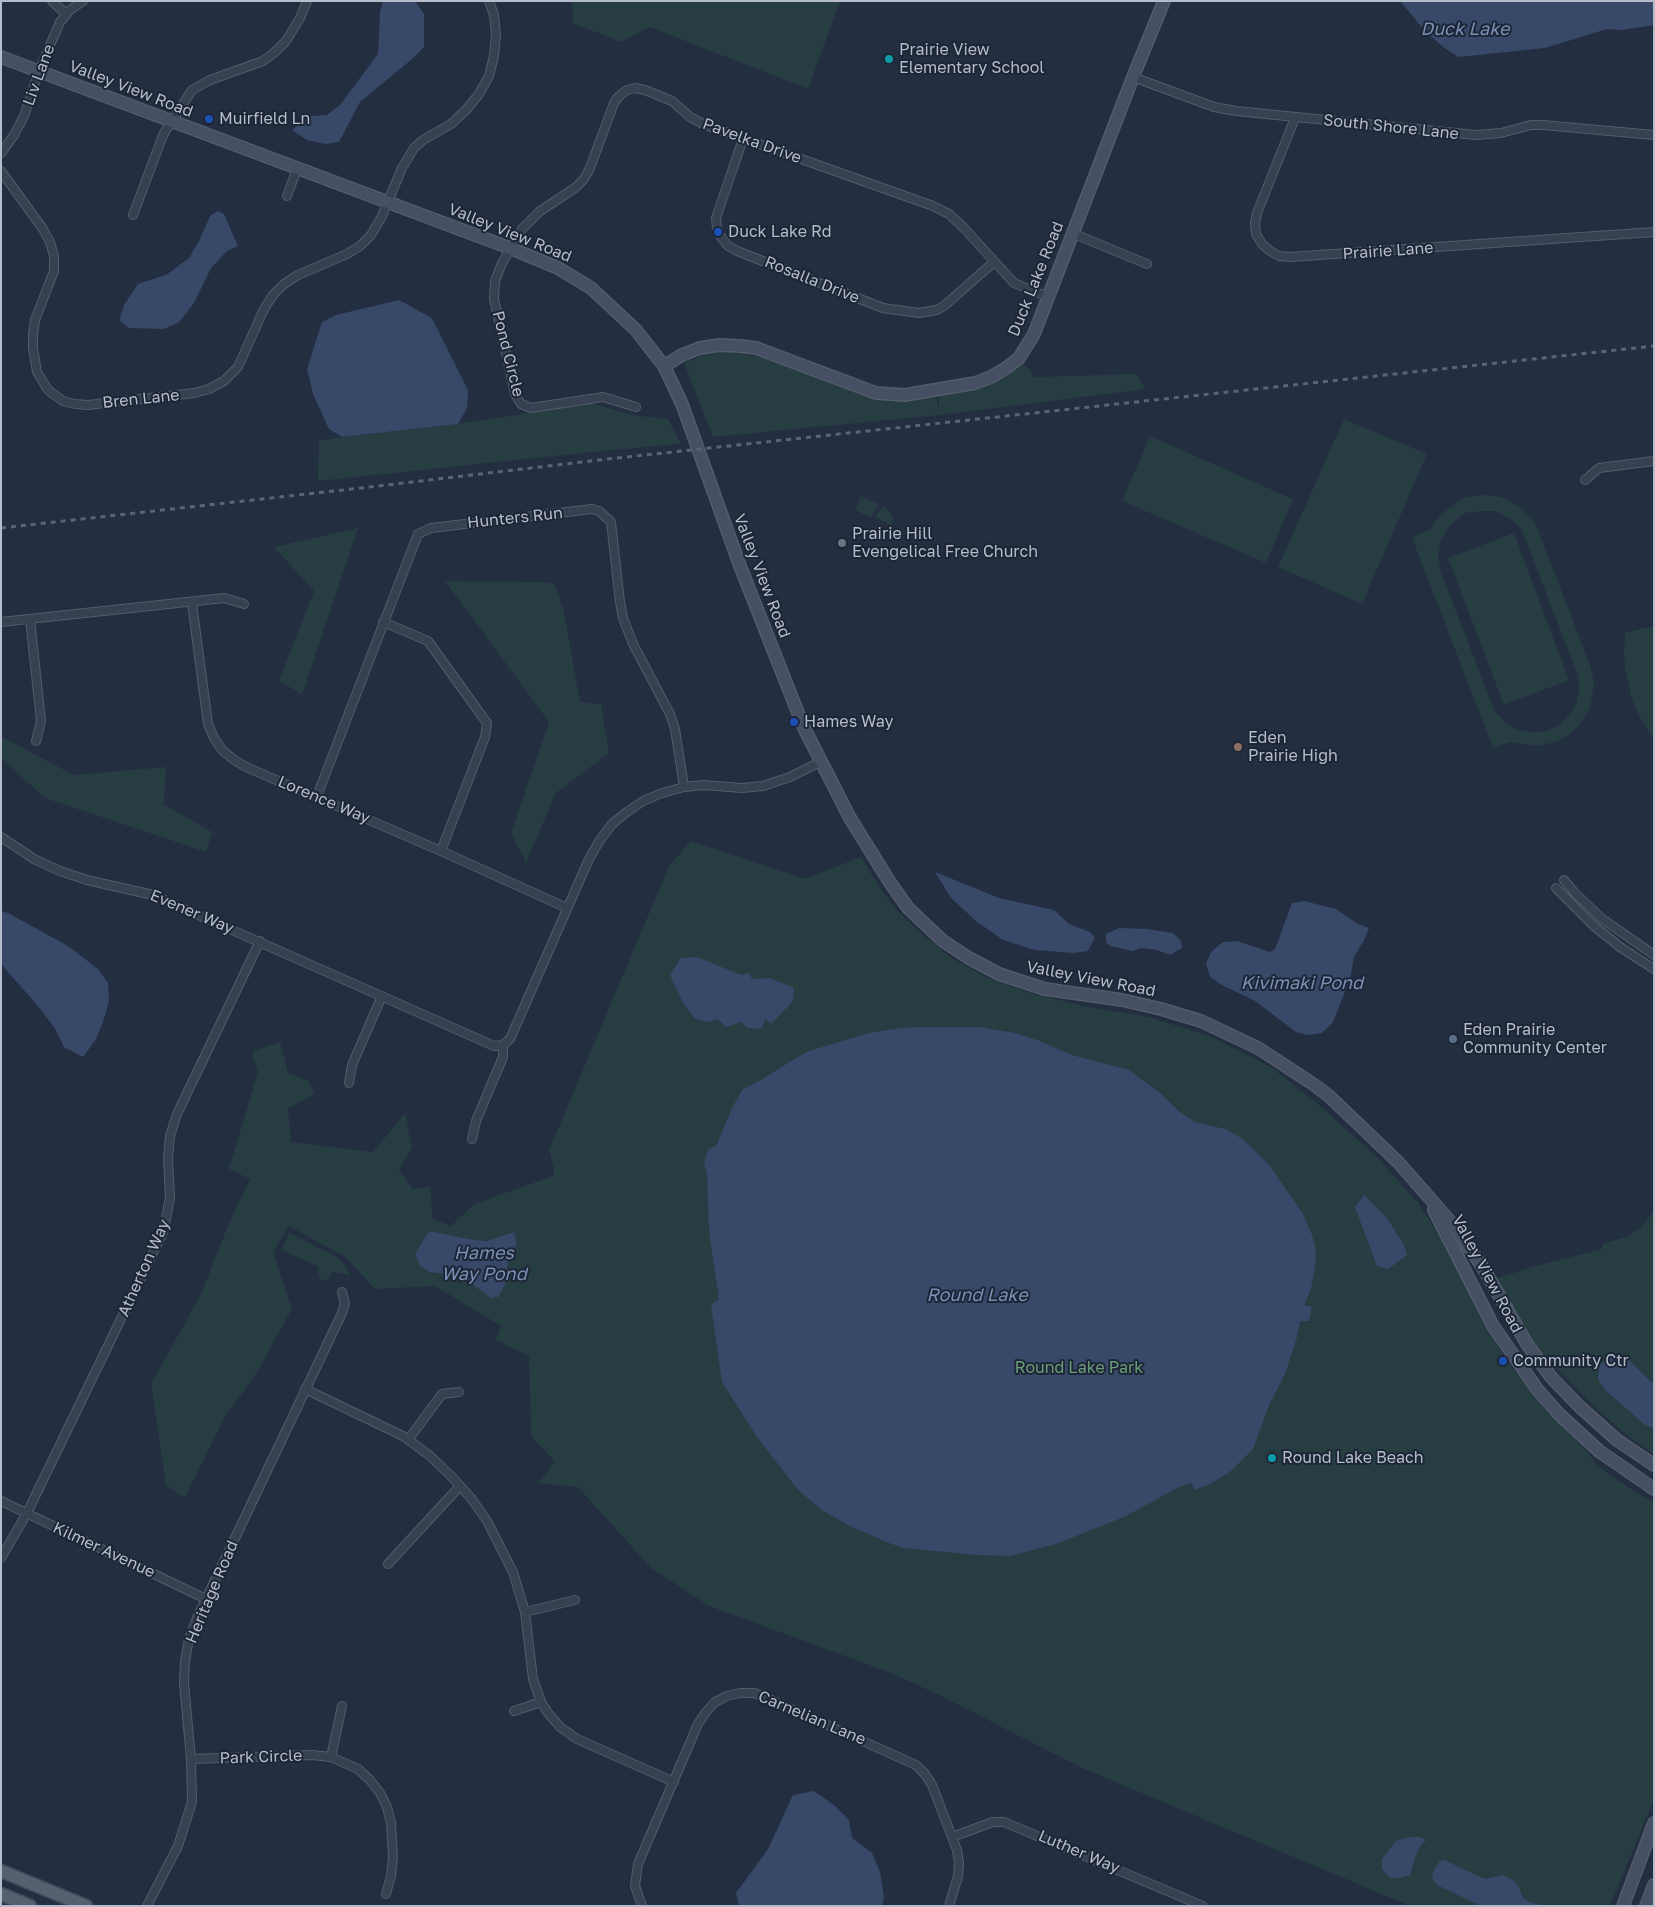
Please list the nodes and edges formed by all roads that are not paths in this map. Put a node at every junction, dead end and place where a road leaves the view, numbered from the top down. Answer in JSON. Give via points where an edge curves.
{"nodes":[{"id":1,"x":52,"y":1,"type":"edge"},
{"id":2,"x":83,"y":1,"type":"edge"},
{"id":3,"x":307,"y":1,"type":"edge"},
{"id":4,"x":489,"y":1,"type":"edge"},
{"id":5,"x":1164,"y":1,"type":"edge"},
{"id":6,"x":66,"y":14,"type":"junction"},
{"id":7,"x":1,"y":57,"type":"edge"},
{"id":8,"x":39,"y":71,"type":"junction"},
{"id":9,"x":1132,"y":77,"type":"junction"},
{"id":10,"x":1295,"y":118,"type":"junction"},
{"id":11,"x":172,"y":122,"type":"junction"},
{"id":12,"x":1654,"y":135,"type":"edge"},
{"id":13,"x":743,"y":139,"type":"junction"},
{"id":14,"x":1,"y":153,"type":"edge"},
{"id":15,"x":297,"y":169,"type":"junction"},
{"id":16,"x":1,"y":171,"type":"edge"},
{"id":17,"x":287,"y":196,"type":"dead end"},
{"id":18,"x":387,"y":202,"type":"junction"},
{"id":19,"x":133,"y":215,"type":"dead end"},
{"id":20,"x":718,"y":232,"type":"junction"},
{"id":21,"x":1654,"y":232,"type":"edge"},
{"id":22,"x":1072,"y":233,"type":"junction"},
{"id":23,"x":709,"y":236,"type":"dead end"},
{"id":24,"x":510,"y":248,"type":"junction"},
{"id":25,"x":994,"y":262,"type":"junction"},
{"id":26,"x":1147,"y":264,"type":"dead end"},
{"id":27,"x":1048,"y":297,"type":"junction"},
{"id":28,"x":664,"y":366,"type":"junction"},
{"id":29,"x":636,"y":407,"type":"dead end"},
{"id":30,"x":1654,"y":461,"type":"edge"},
{"id":31,"x":1585,"y":480,"type":"dead end"},
{"id":32,"x":192,"y":602,"type":"junction"},
{"id":33,"x":244,"y":604,"type":"dead end"},
{"id":34,"x":30,"y":619,"type":"junction"},
{"id":35,"x":1,"y":622,"type":"edge"},
{"id":36,"x":384,"y":622,"type":"junction"},
{"id":37,"x":36,"y":741,"type":"dead end"},
{"id":38,"x":820,"y":762,"type":"junction"},
{"id":39,"x":684,"y":787,"type":"junction"},
{"id":40,"x":317,"y":796,"type":"junction"},
{"id":41,"x":1,"y":837,"type":"edge"},
{"id":42,"x":441,"y":851,"type":"junction"},
{"id":43,"x":1564,"y":880,"type":"dead end"},
{"id":44,"x":1556,"y":888,"type":"dead end"},
{"id":45,"x":567,"y":908,"type":"junction"},
{"id":46,"x":260,"y":941,"type":"junction"},
{"id":47,"x":1654,"y":955,"type":"edge"},
{"id":48,"x":1654,"y":969,"type":"edge"},
{"id":49,"x":382,"y":996,"type":"junction"},
{"id":50,"x":503,"y":1045,"type":"junction"},
{"id":51,"x":348,"y":1083,"type":"dead end"},
{"id":52,"x":472,"y":1140,"type":"dead end"},
{"id":53,"x":1425,"y":1193,"type":"junction"},
{"id":54,"x":342,"y":1292,"type":"dead end"},
{"id":55,"x":305,"y":1389,"type":"junction"},
{"id":56,"x":459,"y":1392,"type":"dead end"},
{"id":57,"x":408,"y":1440,"type":"junction"},
{"id":58,"x":1654,"y":1465,"type":"edge"},
{"id":59,"x":460,"y":1486,"type":"junction"},
{"id":60,"x":1654,"y":1489,"type":"edge"},
{"id":61,"x":1,"y":1501,"type":"edge"},
{"id":62,"x":27,"y":1513,"type":"junction"},
{"id":63,"x":1,"y":1558,"type":"edge"},
{"id":64,"x":388,"y":1564,"type":"dead end"},
{"id":65,"x":206,"y":1599,"type":"junction"},
{"id":66,"x":575,"y":1600,"type":"dead end"},
{"id":67,"x":525,"y":1612,"type":"junction"},
{"id":68,"x":541,"y":1702,"type":"junction"},
{"id":69,"x":342,"y":1706,"type":"dead end"},
{"id":70,"x":514,"y":1711,"type":"dead end"},
{"id":71,"x":331,"y":1757,"type":"junction"},
{"id":72,"x":191,"y":1759,"type":"junction"},
{"id":73,"x":674,"y":1782,"type":"junction"},
{"id":74,"x":1654,"y":1823,"type":"edge"},
{"id":75,"x":952,"y":1837,"type":"junction"},
{"id":76,"x":1651,"y":1839,"type":"edge"},
{"id":77,"x":1,"y":1871,"type":"edge"},
{"id":78,"x":1654,"y":1885,"type":"edge"},
{"id":79,"x":1,"y":1894,"type":"edge"},
{"id":80,"x":386,"y":1894,"type":"dead end"},
{"id":81,"x":30,"y":1906,"type":"edge"},
{"id":82,"x":86,"y":1906,"type":"edge"},
{"id":83,"x":147,"y":1906,"type":"edge"},
{"id":84,"x":642,"y":1906,"type":"edge"},
{"id":85,"x":948,"y":1906,"type":"edge"},
{"id":86,"x":1203,"y":1906,"type":"edge"},
{"id":87,"x":1623,"y":1906,"type":"edge"},
{"id":88,"x":1646,"y":1906,"type":"edge"}],
"edges":[{"from":1,"to":6,"type":"street"},
{"from":2,"to":6,"type":"street","name":"Liv Lane"},
{"from":3,"to":11,"type":"street","via":[[286,41],[275,52],[263,61],[192,90]]},
{"from":4,"to":18,"type":"street","name":"Bren Lane","via":[[496,35],[489,76],[466,110],[414,148]]},
{"from":5,"to":9,"type":"street","name":"Duck Lake Road"},
{"from":6,"to":8,"type":"street","name":"Liv Lane"},
{"from":7,"to":8,"type":"street","name":"Valley View Road"},
{"from":8,"to":11,"type":"street","name":"Valley View Road"},
{"from":8,"to":14,"type":"street","name":"Liv Lane","via":[[24,116]]},
{"from":9,"to":10,"type":"street","name":"South Shore Lane","via":[[1214,107]]},
{"from":9,"to":22,"type":"street","name":"Duck Lake Road"},
{"from":10,"to":12,"type":"street","name":"South Shore Lane","via":[[1476,135],[1543,125]]},
{"from":10,"to":21,"type":"street","name":"Prairie Lane","via":[[1255,223],[1256,234],[1262,244],[1279,256]]},
{"from":11,"to":15,"type":"street","name":"Valley View Road"},
{"from":11,"to":19,"type":"street","via":[[163,136]]},
{"from":13,"to":20,"type":"street","via":[[716,218]]},
{"from":13,"to":24,"type":"street","name":"Pavelka Drive","via":[[703,124],[672,101],[635,88],[627,90],[614,104],[584,179],[529,220]]},
{"from":13,"to":25,"type":"street","name":"Pavelka Drive","via":[[933,206],[963,226]]},
{"from":15,"to":17,"type":"street"},
{"from":15,"to":18,"type":"street","name":"Valley View Road"},
{"from":16,"to":18,"type":"street","name":"Bren Lane","via":[[43,229],[54,256],[52,278],[35,320],[33,348],[36,372],[51,394],[75,404],[194,393],[224,381],[238,367],[272,295],[298,275],[360,246],[371,235]]},
{"from":18,"to":24,"type":"street","name":"Valley View Road"},
{"from":20,"to":23,"type":"street"},
{"from":20,"to":25,"type":"street","name":"Rosalla Drive","via":[[728,246],[891,310],[937,310]]},
{"from":22,"to":26,"type":"street"},
{"from":22,"to":27,"type":"street","name":"Duck Lake Road"},
{"from":24,"to":28,"type":"street","name":"Valley View Road","via":[[558,268],[591,288],[636,330]]},
{"from":24,"to":29,"type":"street","name":"Pond Circle","via":[[495,281],[494,299],[515,394],[521,404],[531,408],[603,397]]},
{"from":25,"to":27,"type":"street","name":"Pavelka Drive","via":[[1014,283]]},
{"from":27,"to":28,"type":"street","name":"Duck Lake Road","via":[[1034,334],[1019,358],[990,377],[954,387],[905,395],[876,393],[756,348],[740,346],[700,348]]},
{"from":28,"to":38,"type":"street","name":"Valley View Road","via":[[682,404],[796,710]]},
{"from":30,"to":31,"type":"street","via":[[1599,468]]},
{"from":32,"to":33,"type":"street","via":[[224,598]]},
{"from":32,"to":34,"type":"street"},
{"from":32,"to":40,"type":"street","name":"Lorence Way","via":[[205,710],[214,738],[233,759]]},
{"from":34,"to":35,"type":"street"},
{"from":34,"to":37,"type":"street","via":[[41,721]]},
{"from":36,"to":39,"type":"street","name":"Hunters Run","via":[[418,534],[424,530],[583,510],[599,511],[611,522],[623,618],[670,714]]},
{"from":36,"to":40,"type":"street","name":"Hunters Run"},
{"from":36,"to":42,"type":"street","via":[[428,641],[486,723],[485,737]]},
{"from":38,"to":39,"type":"street","via":[[790,778],[763,786]]},
{"from":38,"to":53,"type":"street","name":"Valley View Road","via":[[898,895],[925,925],[955,950],[990,970],[1029,985],[1161,1009],[1220,1029],[1258,1048],[1329,1096],[1398,1162]]},
{"from":39,"to":45,"type":"street","via":[[644,801],[612,824],[589,859]]},
{"from":40,"to":42,"type":"street","name":"Lorence Way"},
{"from":41,"to":46,"type":"street","name":"Evener Way","via":[[34,859],[60,871],[153,895]]},
{"from":42,"to":45,"type":"street","name":"Lorence Way"},
{"from":43,"to":47,"type":"street","via":[[1602,918]]},
{"from":44,"to":48,"type":"street","via":[[1620,947]]},
{"from":45,"to":50,"type":"street","via":[[510,1039]]},
{"from":46,"to":49,"type":"street","name":"Evener Way"},
{"from":46,"to":62,"type":"street","name":"Atherton Way","via":[[177,1114],[170,1136],[170,1197],[164,1230]]},
{"from":49,"to":50,"type":"street","name":"Evener Way","via":[[494,1046]]},
{"from":49,"to":51,"type":"street","via":[[352,1065]]},
{"from":50,"to":52,"type":"street","via":[[503,1057],[476,1121]]},
{"from":53,"to":58,"type":"street","name":"Valley View Road","via":[[1455,1227],[1482,1266],[1505,1309],[1547,1372],[1617,1440]]},
{"from":53,"to":60,"type":"street","name":"Valley View Road","via":[[1493,1326],[1532,1383],[1559,1414],[1599,1451]]},
{"from":54,"to":55,"type":"street","name":"Heritage Road","via":[[342,1313]]},
{"from":55,"to":57,"type":"street"},
{"from":55,"to":65,"type":"street","name":"Heritage Road"},
{"from":56,"to":57,"type":"street","via":[[442,1394]]},
{"from":57,"to":59,"type":"street","via":[[429,1455]]},
{"from":59,"to":64,"type":"street"},
{"from":59,"to":67,"type":"street","via":[[487,1521],[501,1546]]},
{"from":61,"to":62,"type":"street","name":"Kilmer Avenue"},
{"from":62,"to":63,"type":"street","name":"Atherton Way"},
{"from":62,"to":65,"type":"street","name":"Kilmer Avenue"},
{"from":65,"to":72,"type":"street","name":"Heritage Road","via":[[189,1640],[185,1661]]},
{"from":66,"to":67,"type":"street"},
{"from":67,"to":68,"type":"street","via":[[533,1678]]},
{"from":68,"to":70,"type":"street"},
{"from":68,"to":73,"type":"street","via":[[560,1727],[577,1739]]},
{"from":69,"to":71,"type":"street"},
{"from":71,"to":72,"type":"street","name":"Park Circle"},
{"from":71,"to":80,"type":"street","name":"Park Circle","via":[[358,1769],[370,1780],[387,1807],[393,1857]]},
{"from":72,"to":83,"type":"street","name":"Heritage Road","via":[[192,1802],[186,1825]]},
{"from":73,"to":75,"type":"street","name":"Carnelian Lane","via":[[706,1712],[727,1696],[754,1693],[916,1764],[932,1785]]},
{"from":73,"to":84,"type":"street","name":"Carnelian Lane","via":[[638,1864],[635,1886]]},
{"from":74,"to":76,"type":"street"},
{"from":75,"to":85,"type":"street","name":"Carnelian Lane","via":[[959,1863]]},
{"from":75,"to":86,"type":"street","name":"Luther Way","via":[[992,1822],[1004,1822]]},
{"from":76,"to":87,"type":"street"},
{"from":77,"to":82,"type":"main road"},
{"from":78,"to":88,"type":"street"},
{"from":79,"to":81,"type":"main road"}]}
